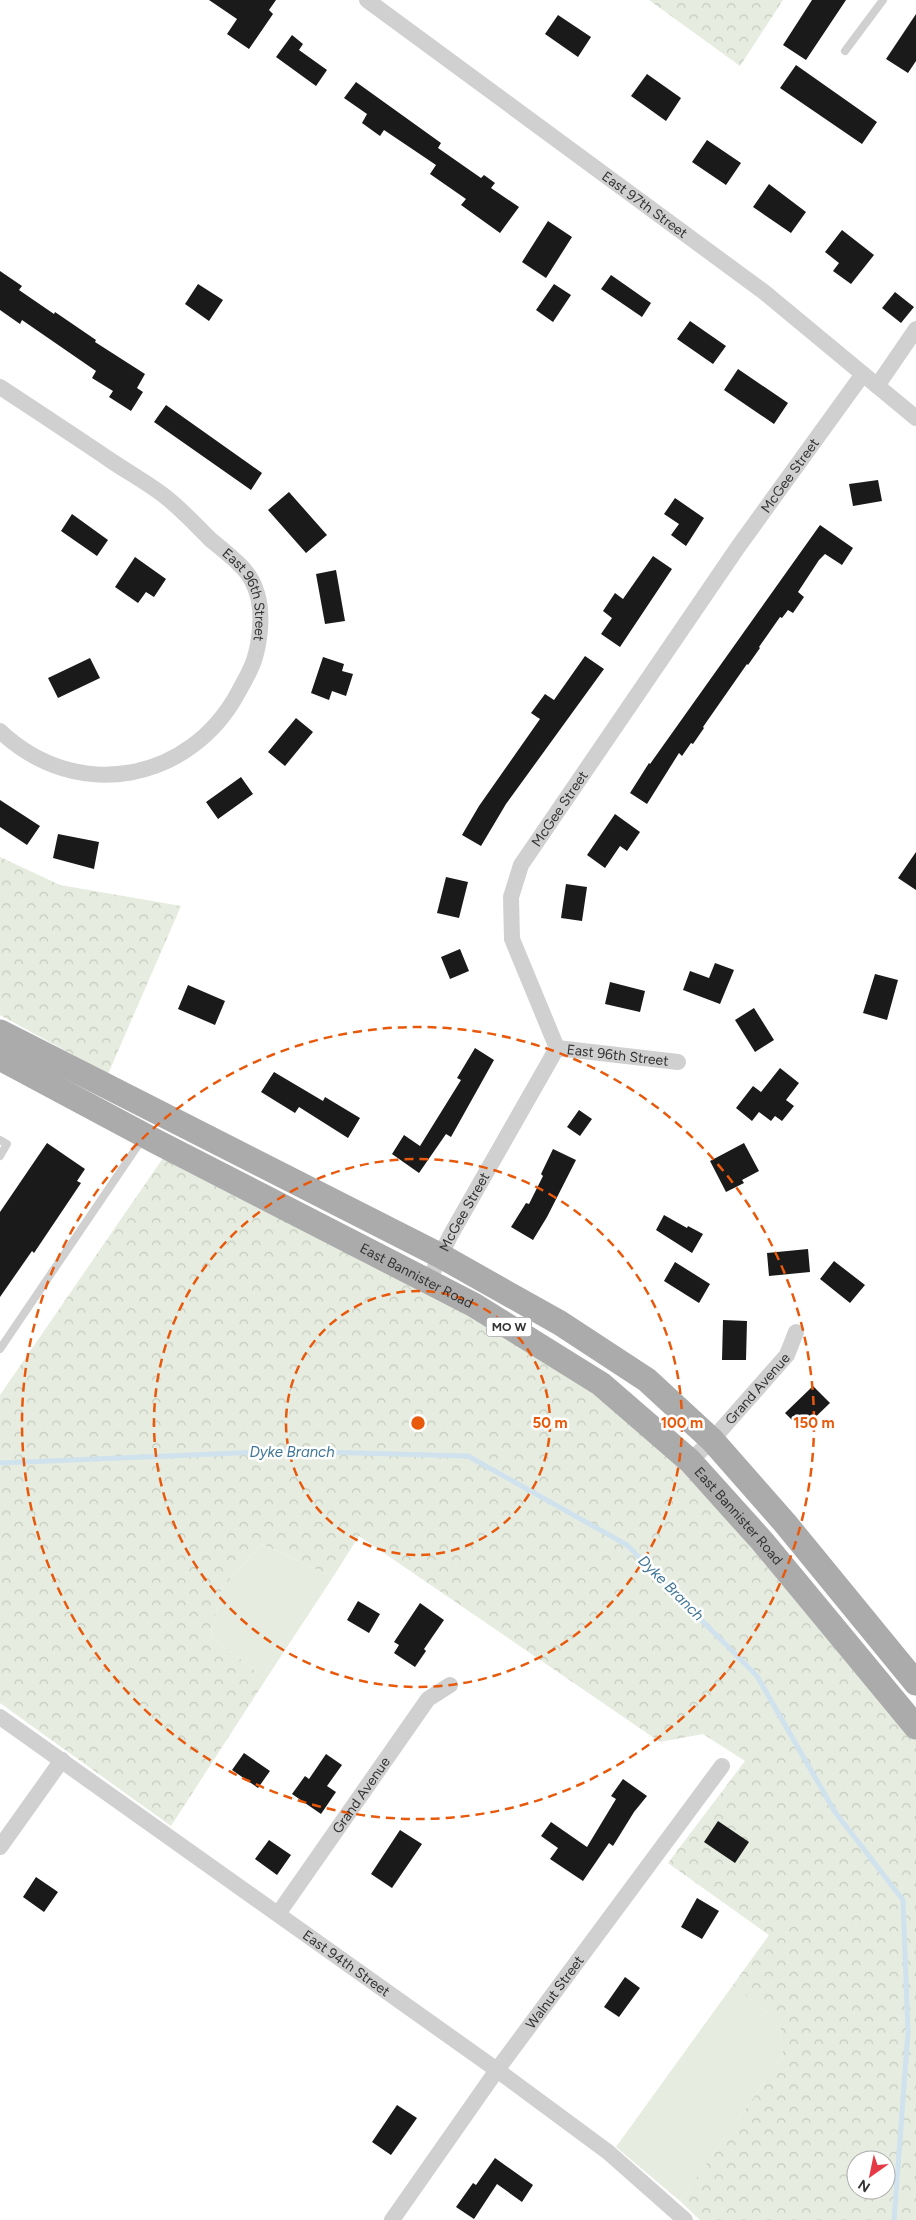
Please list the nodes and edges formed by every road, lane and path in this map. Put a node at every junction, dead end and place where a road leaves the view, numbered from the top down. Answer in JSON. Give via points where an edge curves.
{"nodes":[{"id":1,"x":367,"y":0,"type":"edge"},
{"id":2,"x":883,"y":0,"type":"edge"},
{"id":3,"x":844,"y":51,"type":"dead end"},
{"id":4,"x":916,"y":330,"type":"edge"},
{"id":5,"x":862,"y":374,"type":"junction"},
{"id":6,"x":877,"y":386,"type":"junction"},
{"id":7,"x":0,"y":387,"type":"edge"},
{"id":8,"x":916,"y":418,"type":"edge"},
{"id":9,"x":0,"y":731,"type":"edge"},
{"id":10,"x":0,"y":1032,"type":"edge"},
{"id":11,"x":557,"y":1048,"type":"junction"},
{"id":12,"x":0,"y":1058,"type":"edge"},
{"id":13,"x":678,"y":1062,"type":"dead end"},
{"id":14,"x":145,"y":1136,"type":"junction"},
{"id":15,"x":0,"y":1140,"type":"edge"},
{"id":16,"x":0,"y":1156,"type":"edge"},
{"id":17,"x":441,"y":1256,"type":"junction"},
{"id":18,"x":428,"y":1282,"type":"junction"},
{"id":19,"x":796,"y":1332,"type":"dead end"},
{"id":20,"x":0,"y":1349,"type":"edge"},
{"id":21,"x":712,"y":1440,"type":"junction"},
{"id":22,"x":690,"y":1461,"type":"junction"},
{"id":23,"x":916,"y":1683,"type":"edge"},
{"id":24,"x":450,"y":1685,"type":"dead end"},
{"id":25,"x":0,"y":1717,"type":"edge"},
{"id":26,"x":916,"y":1726,"type":"edge"},
{"id":27,"x":62,"y":1760,"type":"junction"},
{"id":28,"x":722,"y":1766,"type":"dead end"},
{"id":29,"x":0,"y":1846,"type":"edge"},
{"id":30,"x":278,"y":1914,"type":"junction"},
{"id":31,"x":498,"y":2070,"type":"junction"},
{"id":32,"x":392,"y":2220,"type":"edge"},
{"id":33,"x":685,"y":2220,"type":"edge"}],
"edges":[{"from":1,"to":5,"type":"street","name":"East 97th Street","via":[[764,292]]},
{"from":2,"to":3,"type":"lane"},
{"from":4,"to":6,"type":"street"},
{"from":5,"to":6,"type":"street","name":"East 97th Street"},
{"from":5,"to":11,"type":"street","name":"McGee Street","via":[[738,547],[521,865],[511,897],[512,939]]},
{"from":6,"to":8,"type":"street","name":"East 97th Street"},
{"from":7,"to":9,"type":"street","name":"East 96th Street","via":[[167,498],[247,573],[256,592],[262,618],[257,658],[228,712],[190,750],[155,767],[125,774],[64,769],[35,756]]},
{"from":10,"to":17,"type":"main road","name":"East Bannister Road","number":"MO W"},
{"from":11,"to":13,"type":"street","name":"East 96th Street"},
{"from":11,"to":17,"type":"street","name":"McGee Street"},
{"from":12,"to":14,"type":"main road","name":"East Bannister Road","number":"MO W"},
{"from":14,"to":18,"type":"main road","name":"East Bannister Road","number":"MO W"},
{"from":14,"to":20,"type":"lane"},
{"from":15,"to":16,"type":"lane","via":[[7,1144]]},
{"from":17,"to":18,"type":"street","name":"McGee Street"},
{"from":17,"to":21,"type":"main road","name":"East Bannister Road","number":"MO W","via":[[560,1323],[647,1380]]},
{"from":18,"to":22,"type":"main road","name":"East Bannister Road","number":"MO W","via":[[474,1305],[601,1384]]},
{"from":19,"to":21,"type":"street","name":"Grand Avenue","via":[[788,1355]]},
{"from":21,"to":22,"type":"street","name":"Grand Avenue"},
{"from":21,"to":23,"type":"main road","name":"East Bannister Road","number":"MO W","via":[[785,1523]]},
{"from":22,"to":26,"type":"main road","name":"East Bannister Road","number":"MO W","via":[[762,1541]]},
{"from":24,"to":30,"type":"street","name":"Grand Avenue","via":[[428,1699]]},
{"from":25,"to":27,"type":"street","name":"East 94th Street"},
{"from":27,"to":29,"type":"street"},
{"from":27,"to":30,"type":"street","name":"East 94th Street"},
{"from":28,"to":31,"type":"street","name":"Walnut Street"},
{"from":30,"to":31,"type":"street","name":"East 94th Street"},
{"from":31,"to":32,"type":"street","name":"Walnut Street"},
{"from":31,"to":33,"type":"street","name":"East 94th Street","via":[[608,2152]]}]}
